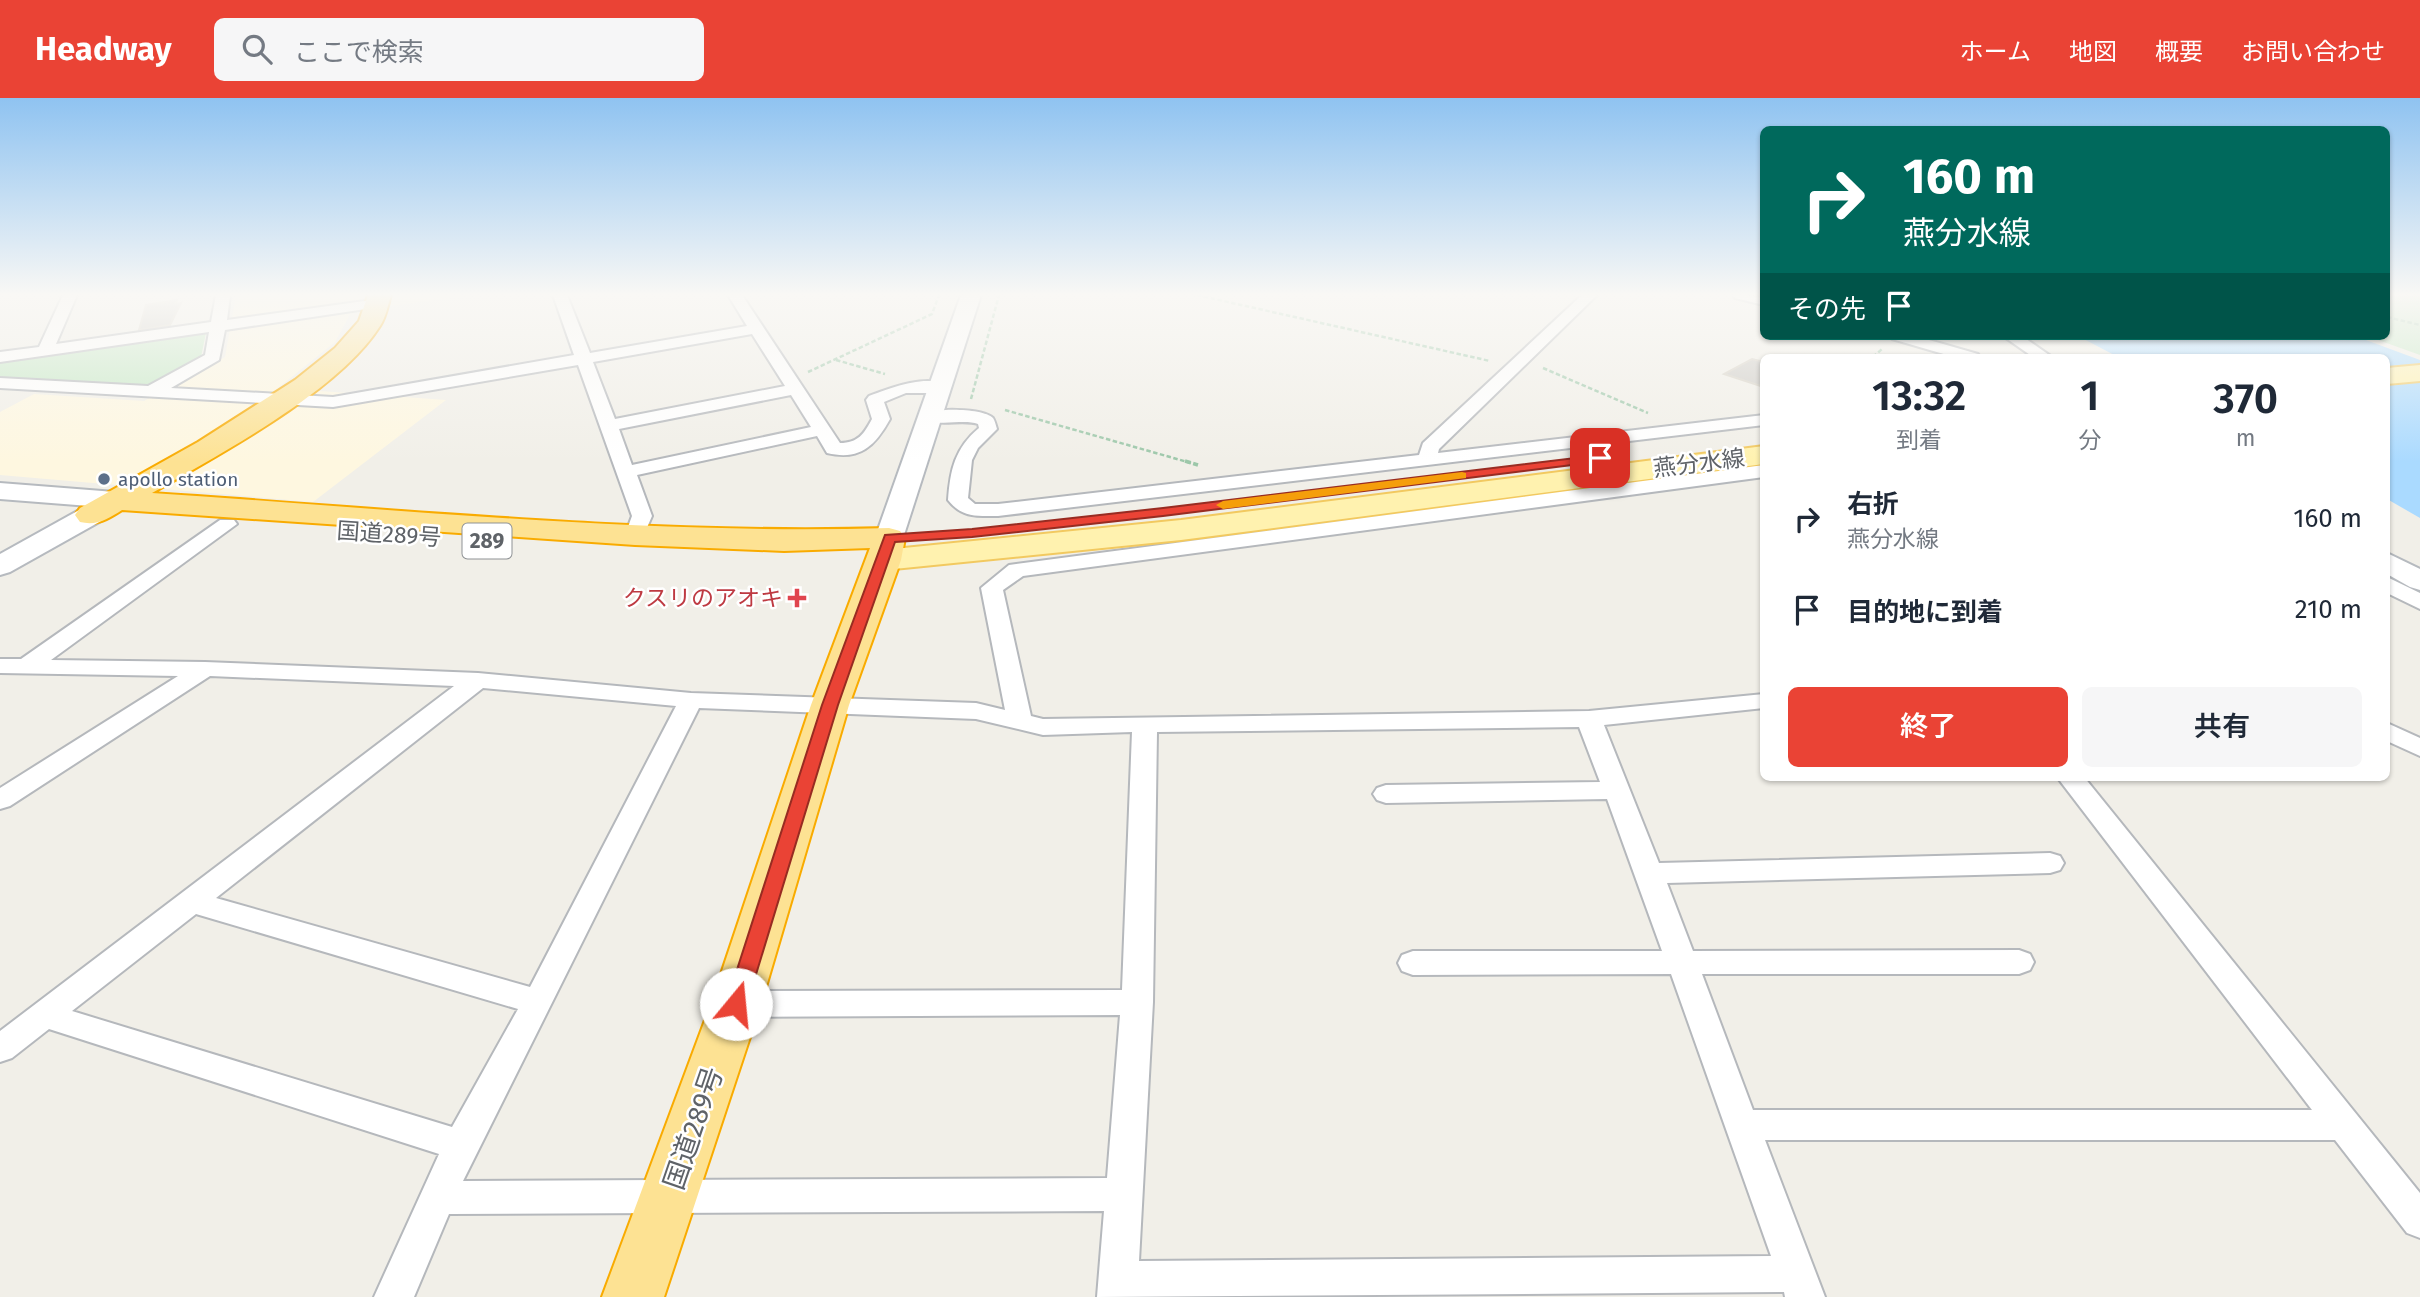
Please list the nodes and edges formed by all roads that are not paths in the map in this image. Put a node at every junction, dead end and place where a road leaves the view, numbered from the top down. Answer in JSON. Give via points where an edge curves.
{"nodes":[{"id":1,"x":45,"y":351,"type":"edge"},
{"id":2,"x":214,"y":351,"type":"edge"},
{"id":3,"x":346,"y":351,"type":"edge"},
{"id":4,"x":580,"y":351,"type":"edge"},
{"id":5,"x":625,"y":351,"type":"edge"},
{"id":6,"x":771,"y":351,"type":"edge"},
{"id":7,"x":952,"y":351,"type":"edge"},
{"id":8,"x":1531,"y":351,"type":"edge"},
{"id":9,"x":0,"y":357,"type":"edge"},
{"id":10,"x":583,"y":358,"type":"junction"},
{"id":11,"x":2420,"y":361,"type":"edge"},
{"id":12,"x":2390,"y":363,"type":"edge"},
{"id":13,"x":2420,"y":373,"type":"edge"},
{"id":14,"x":2390,"y":376,"type":"edge"},
{"id":15,"x":0,"y":383,"type":"edge"},
{"id":16,"x":793,"y":385,"type":"junction"},
{"id":17,"x":940,"y":388,"type":"junction"},
{"id":18,"x":152,"y":391,"type":"junction"},
{"id":19,"x":288,"y":398,"type":"junction"},
{"id":20,"x":930,"y":416,"type":"junction"},
{"id":21,"x":1760,"y":421,"type":"edge"},
{"id":22,"x":607,"y":426,"type":"junction"},
{"id":23,"x":821,"y":430,"type":"junction"},
{"id":24,"x":1760,"y":438,"type":"edge"},
{"id":25,"x":1760,"y":456,"type":"edge"},
{"id":26,"x":1427,"y":460,"type":"junction"},
{"id":27,"x":626,"y":472,"type":"junction"},
{"id":28,"x":1760,"y":472,"type":"edge"},
{"id":29,"x":0,"y":491,"type":"edge"},
{"id":30,"x":0,"y":508,"type":"edge"},
{"id":31,"x":103,"y":508,"type":"junction"},
{"id":32,"x":227,"y":524,"type":"junction"},
{"id":33,"x":635,"y":535,"type":"junction"},
{"id":34,"x":887,"y":549,"type":"junction"},
{"id":35,"x":2390,"y":564,"type":"edge"},
{"id":36,"x":0,"y":566,"type":"edge"},
{"id":37,"x":2420,"y":581,"type":"edge"},
{"id":38,"x":2390,"y":586,"type":"edge"},
{"id":39,"x":2420,"y":602,"type":"edge"},
{"id":40,"x":0,"y":666,"type":"edge"},
{"id":41,"x":25,"y":667,"type":"junction"},
{"id":42,"x":205,"y":669,"type":"junction"},
{"id":43,"x":478,"y":680,"type":"junction"},
{"id":44,"x":691,"y":700,"type":"junction"},
{"id":45,"x":1760,"y":701,"type":"edge"},
{"id":46,"x":830,"y":705,"type":"junction"},
{"id":47,"x":1589,"y":719,"type":"junction"},
{"id":48,"x":1020,"y":722,"type":"junction"},
{"id":49,"x":1145,"y":724,"type":"junction"},
{"id":50,"x":2390,"y":732,"type":"edge"},
{"id":51,"x":2420,"y":748,"type":"edge"},
{"id":52,"x":2073,"y":781,"type":"edge"},
{"id":53,"x":1617,"y":790,"type":"junction"},
{"id":54,"x":1386,"y":794,"type":"dead end"},
{"id":55,"x":0,"y":800,"type":"edge"},
{"id":56,"x":2050,"y":863,"type":"dead end"},
{"id":57,"x":1649,"y":873,"type":"junction"},
{"id":58,"x":191,"y":902,"type":"junction"},
{"id":59,"x":2019,"y":961,"type":"dead end"},
{"id":60,"x":1682,"y":962,"type":"junction"},
{"id":61,"x":1413,"y":963,"type":"dead end"},
{"id":62,"x":538,"y":1002,"type":"junction"},
{"id":63,"x":1138,"y":1002,"type":"junction"},
{"id":64,"x":736,"y":1004,"type":"junction"},
{"id":65,"x":44,"y":1015,"type":"junction"},
{"id":66,"x":0,"y":1049,"type":"edge"},
{"id":67,"x":1742,"y":1125,"type":"junction"},
{"id":68,"x":2344,"y":1125,"type":"junction"},
{"id":69,"x":461,"y":1145,"type":"junction"},
{"id":70,"x":1125,"y":1194,"type":"junction"},
{"id":71,"x":668,"y":1196,"type":"junction"},
{"id":72,"x":438,"y":1198,"type":"junction"},
{"id":73,"x":2420,"y":1221,"type":"edge"},
{"id":74,"x":1801,"y":1285,"type":"edge"},
{"id":75,"x":1118,"y":1288,"type":"edge"},
{"id":76,"x":394,"y":1297,"type":"edge"},
{"id":77,"x":633,"y":1297,"type":"edge"}],
"edges":[{"from":1,"to":9,"type":"street"},
{"from":2,"to":18,"type":"street","via":[[213,357]]},
{"from":3,"to":19,"type":"highway"},
{"from":4,"to":10,"type":"street"},
{"from":5,"to":10,"type":"street"},
{"from":6,"to":16,"type":"street"},
{"from":7,"to":17,"type":"street"},
{"from":8,"to":26,"type":"street","via":[[1430,446]]},
{"from":10,"to":19,"type":"street","via":[[333,402]]},
{"from":10,"to":22,"type":"street"},
{"from":11,"to":12,"type":"main road"},
{"from":13,"to":14,"type":"main road"},
{"from":15,"to":18,"type":"street"},
{"from":16,"to":22,"type":"street"},
{"from":16,"to":23,"type":"street"},
{"from":17,"to":20,"type":"street"},
{"from":17,"to":23,"type":"street","via":[[903,388],[875,400],[881,419],[861,447],[834,449]]},
{"from":18,"to":19,"type":"street"},
{"from":19,"to":31,"type":"highway"},
{"from":20,"to":26,"type":"street","via":[[973,416],[986,421],[988,429],[971,443],[959,466],[958,500],[970,510]]},
{"from":20,"to":34,"type":"street"},
{"from":21,"to":26,"type":"street"},
{"from":22,"to":27,"type":"street"},
{"from":23,"to":27,"type":"street"},
{"from":24,"to":34,"type":"main road","name":"燕分水線","via":[[972,533]]},
{"from":25,"to":34,"type":"main road","name":"燕分水線","via":[[1181,530]]},
{"from":27,"to":33,"type":"street","via":[[642,516]]},
{"from":28,"to":48,"type":"street","via":[[1017,570],[992,588]]},
{"from":29,"to":31,"type":"street"},
{"from":30,"to":31,"type":"street"},
{"from":31,"to":32,"type":"highway","name":"国道289号","number":"289"},
{"from":31,"to":33,"type":"highway","name":"国道289号","number":"289"},
{"from":31,"to":36,"type":"street"},
{"from":32,"to":34,"type":"highway","name":"国道289号","number":"289","via":[[772,559]]},
{"from":32,"to":41,"type":"street"},
{"from":33,"to":34,"type":"highway","name":"国道289号","number":"289"},
{"from":34,"to":46,"type":"highway","name":"国道289号"},
{"from":35,"to":37,"type":"street"},
{"from":38,"to":39,"type":"street"},
{"from":40,"to":41,"type":"street"},
{"from":41,"to":42,"type":"street"},
{"from":42,"to":43,"type":"street"},
{"from":42,"to":55,"type":"street"},
{"from":43,"to":44,"type":"street"},
{"from":43,"to":58,"type":"street"},
{"from":44,"to":46,"type":"street"},
{"from":44,"to":62,"type":"street"},
{"from":45,"to":47,"type":"street"},
{"from":46,"to":48,"type":"street","via":[[976,711]]},
{"from":46,"to":64,"type":"highway","name":"国道289号"},
{"from":47,"to":49,"type":"street"},
{"from":47,"to":53,"type":"street"},
{"from":48,"to":49,"type":"street","via":[[1043,727]]},
{"from":49,"to":63,"type":"street"},
{"from":50,"to":51,"type":"street"},
{"from":52,"to":68,"type":"street"},
{"from":53,"to":54,"type":"street"},
{"from":53,"to":57,"type":"street"},
{"from":56,"to":57,"type":"street"},
{"from":57,"to":60,"type":"street"},
{"from":58,"to":62,"type":"street"},
{"from":58,"to":65,"type":"street"},
{"from":59,"to":60,"type":"street"},
{"from":60,"to":61,"type":"street"},
{"from":60,"to":67,"type":"street"},
{"from":62,"to":69,"type":"street"},
{"from":63,"to":64,"type":"street"},
{"from":63,"to":70,"type":"street"},
{"from":64,"to":71,"type":"highway","name":"国道289号"},
{"from":65,"to":66,"type":"street"},
{"from":65,"to":69,"type":"street"},
{"from":67,"to":68,"type":"street"},
{"from":67,"to":74,"type":"street"},
{"from":68,"to":73,"type":"street"},
{"from":69,"to":72,"type":"street"},
{"from":70,"to":71,"type":"street"},
{"from":70,"to":75,"type":"street"},
{"from":71,"to":72,"type":"street"},
{"from":71,"to":77,"type":"highway","name":"国道289号"},
{"from":72,"to":76,"type":"street"},
{"from":74,"to":75,"type":"street"}]}
